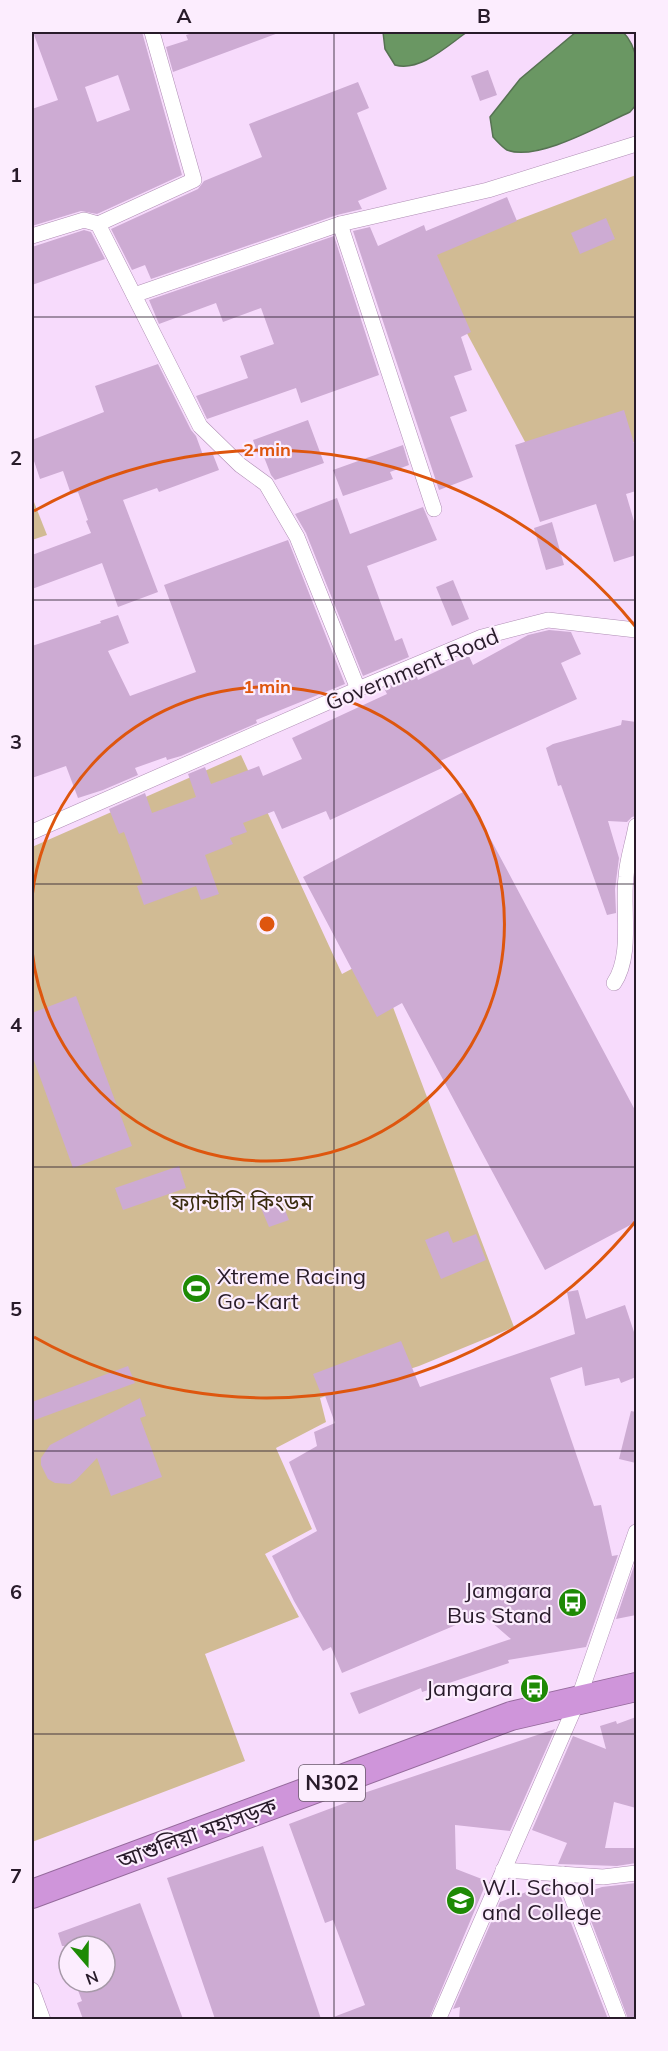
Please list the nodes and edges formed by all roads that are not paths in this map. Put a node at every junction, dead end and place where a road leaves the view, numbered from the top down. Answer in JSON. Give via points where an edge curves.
{"nodes":[{"id":1,"x":152,"y":32,"type":"edge"},
{"id":2,"x":636,"y":144,"type":"edge"},
{"id":3,"x":98,"y":224,"type":"junction"},
{"id":4,"x":340,"y":224,"type":"junction"},
{"id":5,"x":32,"y":236,"type":"edge"},
{"id":6,"x":134,"y":295,"type":"junction"},
{"id":7,"x":434,"y":510,"type":"dead end"},
{"id":8,"x":636,"y":630,"type":"edge"},
{"id":9,"x":358,"y":689,"type":"junction"},
{"id":10,"x":636,"y":826,"type":"edge"},
{"id":11,"x":32,"y":832,"type":"edge"},
{"id":12,"x":614,"y":983,"type":"dead end"},
{"id":13,"x":636,"y":1532,"type":"edge"},
{"id":14,"x":636,"y":1687,"type":"edge"},
{"id":15,"x":578,"y":1700,"type":"junction"},
{"id":16,"x":504,"y":1870,"type":"junction"},
{"id":17,"x":636,"y":1873,"type":"edge"},
{"id":18,"x":563,"y":1874,"type":"junction"},
{"id":19,"x":32,"y":1894,"type":"edge"},
{"id":20,"x":32,"y":1990,"type":"edge"},
{"id":21,"x":43,"y":2019,"type":"edge"},
{"id":22,"x":439,"y":2019,"type":"edge"},
{"id":23,"x":619,"y":2019,"type":"edge"}],
"edges":[{"from":1,"to":3,"type":"street","via":[[194,180]]},
{"from":2,"to":4,"type":"street","via":[[488,190]]},
{"from":3,"to":5,"type":"street","via":[[84,220]]},
{"from":3,"to":6,"type":"street"},
{"from":4,"to":6,"type":"street"},
{"from":4,"to":7,"type":"street"},
{"from":6,"to":9,"type":"street","via":[[200,426],[266,484],[297,537]]},
{"from":8,"to":9,"type":"street","name":"Government Road","via":[[548,620],[482,638]]},
{"from":9,"to":11,"type":"street","name":"Government Road"},
{"from":10,"to":12,"type":"street","via":[[626,878],[626,938],[619,976]]},
{"from":13,"to":15,"type":"street"},
{"from":14,"to":15,"type":"highway","name":"আশুলিয়া মহাসড়ক","number":"N302"},
{"from":15,"to":16,"type":"street"},
{"from":15,"to":19,"type":"highway","name":"আশুলিয়া মহাসড়ক","number":"N302","via":[[511,1716]]},
{"from":16,"to":18,"type":"street"},
{"from":16,"to":22,"type":"street"},
{"from":17,"to":18,"type":"street","via":[[603,1877]]},
{"from":18,"to":23,"type":"street"},
{"from":20,"to":21,"type":"street"}]}
